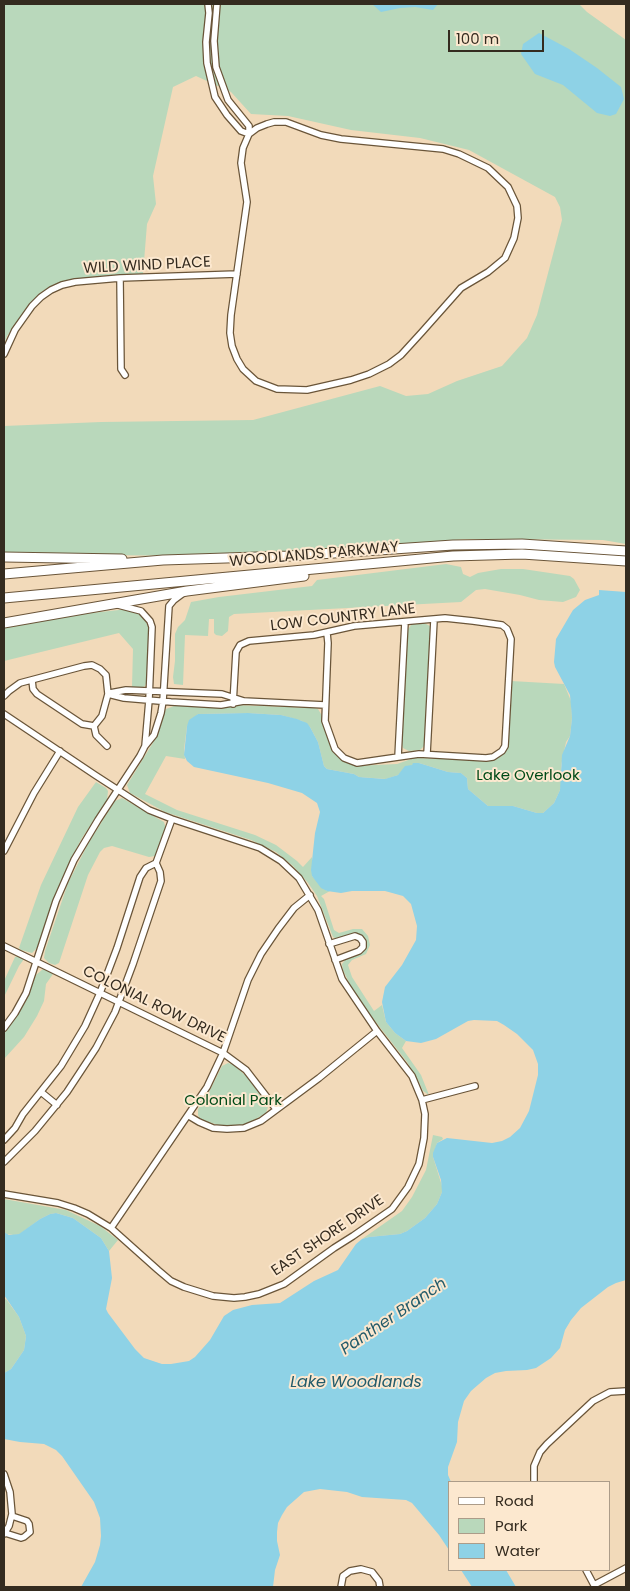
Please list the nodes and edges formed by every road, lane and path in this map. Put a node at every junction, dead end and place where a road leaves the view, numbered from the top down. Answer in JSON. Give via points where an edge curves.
{"nodes":[{"id":1,"x":208,"y":4,"type":"edge"},
{"id":2,"x":217,"y":4,"type":"edge"},
{"id":3,"x":249,"y":134,"type":"junction"},
{"id":4,"x":237,"y":274,"type":"junction"},
{"id":5,"x":120,"y":278,"type":"junction"},
{"id":6,"x":4,"y":354,"type":"edge"},
{"id":7,"x":125,"y":374,"type":"dead end"},
{"id":8,"x":626,"y":551,"type":"edge"},
{"id":9,"x":4,"y":557,"type":"edge"},
{"id":10,"x":162,"y":560,"type":"junction"},
{"id":11,"x":626,"y":561,"type":"edge"},
{"id":12,"x":391,"y":562,"type":"junction"},
{"id":13,"x":4,"y":574,"type":"edge"},
{"id":14,"x":187,"y":591,"type":"junction"},
{"id":15,"x":4,"y":598,"type":"edge"},
{"id":16,"x":114,"y":604,"type":"junction"},
{"id":17,"x":434,"y":620,"type":"junction"},
{"id":18,"x":406,"y":622,"type":"junction"},
{"id":19,"x":4,"y":623,"type":"edge"},
{"id":20,"x":327,"y":633,"type":"junction"},
{"id":21,"x":32,"y":680,"type":"junction"},
{"id":22,"x":150,"y":691,"type":"junction"},
{"id":23,"x":163,"y":691,"type":"junction"},
{"id":24,"x":108,"y":694,"type":"junction"},
{"id":25,"x":4,"y":696,"type":"edge"},
{"id":26,"x":233,"y":696,"type":"junction"},
{"id":27,"x":149,"y":700,"type":"junction"},
{"id":28,"x":162,"y":701,"type":"junction"},
{"id":29,"x":244,"y":701,"type":"junction"},
{"id":30,"x":233,"y":704,"type":"junction"},
{"id":31,"x":325,"y":705,"type":"junction"},
{"id":32,"x":4,"y":714,"type":"edge"},
{"id":33,"x":94,"y":726,"type":"junction"},
{"id":34,"x":107,"y":746,"type":"dead end"},
{"id":35,"x":145,"y":746,"type":"junction"},
{"id":36,"x":60,"y":751,"type":"junction"},
{"id":37,"x":427,"y":754,"type":"junction"},
{"id":38,"x":398,"y":757,"type":"junction"},
{"id":39,"x":118,"y":790,"type":"junction"},
{"id":40,"x":172,"y":819,"type":"junction"},
{"id":41,"x":4,"y":851,"type":"edge"},
{"id":42,"x":156,"y":863,"type":"junction"},
{"id":43,"x":310,"y":895,"type":"junction"},
{"id":44,"x":329,"y":944,"type":"junction"},
{"id":45,"x":4,"y":946,"type":"edge"},
{"id":46,"x":335,"y":960,"type":"junction"},
{"id":47,"x":37,"y":961,"type":"junction"},
{"id":48,"x":100,"y":993,"type":"junction"},
{"id":49,"x":120,"y":1002,"type":"junction"},
{"id":50,"x":4,"y":1028,"type":"edge"},
{"id":51,"x":377,"y":1031,"type":"junction"},
{"id":52,"x":223,"y":1053,"type":"junction"},
{"id":53,"x":475,"y":1086,"type":"dead end"},
{"id":54,"x":41,"y":1092,"type":"junction"},
{"id":55,"x":422,"y":1100,"type":"junction"},
{"id":56,"x":57,"y":1105,"type":"junction"},
{"id":57,"x":276,"y":1109,"type":"junction"},
{"id":58,"x":189,"y":1116,"type":"junction"},
{"id":59,"x":4,"y":1140,"type":"edge"},
{"id":60,"x":4,"y":1162,"type":"edge"},
{"id":61,"x":4,"y":1194,"type":"edge"},
{"id":62,"x":111,"y":1228,"type":"junction"},
{"id":63,"x":626,"y":1390,"type":"edge"},
{"id":64,"x":4,"y":1474,"type":"edge"},
{"id":65,"x":534,"y":1481,"type":"edge"},
{"id":66,"x":12,"y":1516,"type":"junction"},
{"id":67,"x":4,"y":1533,"type":"edge"},
{"id":68,"x":626,"y":1568,"type":"edge"},
{"id":69,"x":587,"y":1571,"type":"edge"},
{"id":70,"x":595,"y":1586,"type":"edge"},
{"id":71,"x":340,"y":1587,"type":"edge"},
{"id":72,"x":380,"y":1587,"type":"edge"}],
"edges":[{"from":1,"to":3,"type":"street","via":[[207,63],[216,97],[241,131]]},
{"from":2,"to":3,"type":"street","via":[[216,67],[228,100],[249,126]]},
{"from":3,"to":4,"type":"street","via":[[241,163],[246,202]]},
{"from":3,"to":4,"type":"street","via":[[267,124],[286,122],[321,135],[443,149],[488,168],[508,188],[517,206],[518,218],[505,258],[461,288],[401,355],[369,374],[308,390],[277,389],[256,381],[236,359],[230,332]]},
{"from":4,"to":5,"type":"street","name":"WILD WIND PLACE"},
{"from":5,"to":6,"type":"street","name":"WILD WIND PLACE","via":[[75,282],[51,290],[41,297],[15,330]]},
{"from":5,"to":7,"type":"street","via":[[120,369]]},
{"from":8,"to":10,"type":"main road","name":"WOODLANDS PARKWAY","via":[[522,544]]},
{"from":9,"to":10,"type":"main road"},
{"from":10,"to":13,"type":"main road","name":"WOODLANDS PARKWAY"},
{"from":11,"to":12,"type":"main road","name":"WOODLANDS PARKWAY","via":[[522,554]]},
{"from":12,"to":14,"type":"main road","via":[[372,568]]},
{"from":12,"to":15,"type":"main road","name":"WOODLANDS PARKWAY"},
{"from":14,"to":16,"type":"main road"},
{"from":14,"to":23,"type":"street","via":[[169,606]]},
{"from":16,"to":19,"type":"main road"},
{"from":16,"to":22,"type":"street","via":[[135,608],[150,621]]},
{"from":17,"to":18,"type":"street","name":"LOW COUNTRY LANE"},
{"from":17,"to":37,"type":"street"},
{"from":17,"to":37,"type":"street","name":"LOW COUNTRY LANE","via":[[473,620],[502,625],[511,639],[505,746],[502,751],[493,757]]},
{"from":18,"to":20,"type":"street","name":"LOW COUNTRY LANE","via":[[354,626]]},
{"from":18,"to":38,"type":"street"},
{"from":20,"to":26,"type":"street","name":"LOW COUNTRY LANE","via":[[243,643],[236,652]]},
{"from":20,"to":31,"type":"street"},
{"from":21,"to":24,"type":"street","via":[[92,665],[106,675]]},
{"from":21,"to":25,"type":"street","via":[[20,683]]},
{"from":21,"to":33,"type":"street","via":[[37,694],[82,724]]},
{"from":22,"to":23,"type":"street"},
{"from":22,"to":24,"type":"street","via":[[126,690]]},
{"from":22,"to":27,"type":"street"},
{"from":23,"to":26,"type":"street"},
{"from":23,"to":28,"type":"street"},
{"from":24,"to":27,"type":"street"},
{"from":24,"to":33,"type":"street","via":[[102,716]]},
{"from":26,"to":29,"type":"street"},
{"from":26,"to":30,"type":"street","name":"LOW COUNTRY LANE"},
{"from":27,"to":28,"type":"street"},
{"from":27,"to":35,"type":"street"},
{"from":28,"to":30,"type":"street"},
{"from":28,"to":35,"type":"street","via":[[154,735]]},
{"from":29,"to":30,"type":"street"},
{"from":29,"to":31,"type":"street"},
{"from":31,"to":38,"type":"street","via":[[325,721],[335,749],[344,758],[357,763]]},
{"from":32,"to":36,"type":"street","name":"EAST SHORE DRIVE"},
{"from":33,"to":34,"type":"street","via":[[96,735]]},
{"from":35,"to":39,"type":"street"},
{"from":36,"to":39,"type":"street","name":"EAST SHORE DRIVE"},
{"from":36,"to":41,"type":"street","via":[[34,792]]},
{"from":37,"to":38,"type":"street"},
{"from":39,"to":40,"type":"street","name":"EAST SHORE DRIVE","via":[[149,810]]},
{"from":39,"to":47,"type":"street","via":[[74,860],[56,901]]},
{"from":40,"to":42,"type":"street"},
{"from":40,"to":43,"type":"street","name":"EAST SHORE DRIVE","via":[[260,848],[281,861],[299,878]]},
{"from":42,"to":48,"type":"street","via":[[140,876]]},
{"from":42,"to":49,"type":"street","via":[[161,881]]},
{"from":43,"to":44,"type":"street","name":"EAST SHORE DRIVE"},
{"from":43,"to":52,"type":"street","via":[[294,908],[261,954],[248,980]]},
{"from":44,"to":46,"type":"street","name":"EAST SHORE DRIVE"},
{"from":44,"to":46,"type":"street","via":[[355,936],[363,942],[359,951]]},
{"from":45,"to":47,"type":"street","name":"COLONIAL ROW DRIVE"},
{"from":46,"to":51,"type":"street","name":"EAST SHORE DRIVE","via":[[342,979]]},
{"from":47,"to":48,"type":"street","name":"COLONIAL ROW DRIVE"},
{"from":47,"to":50,"type":"street","via":[[26,993]]},
{"from":48,"to":49,"type":"street","name":"COLONIAL ROW DRIVE"},
{"from":48,"to":54,"type":"street","via":[[73,1047]]},
{"from":49,"to":52,"type":"street","name":"COLONIAL ROW DRIVE"},
{"from":49,"to":56,"type":"street","via":[[85,1066]]},
{"from":51,"to":55,"type":"street","name":"EAST SHORE DRIVE","via":[[412,1076]]},
{"from":51,"to":57,"type":"street"},
{"from":52,"to":57,"type":"street","name":"COLONIAL ROW DRIVE","via":[[246,1070]]},
{"from":52,"to":58,"type":"street","via":[[208,1087]]},
{"from":53,"to":55,"type":"street"},
{"from":54,"to":56,"type":"street"},
{"from":54,"to":59,"type":"street"},
{"from":55,"to":62,"type":"street","name":"EAST SHORE DRIVE","via":[[424,1138],[419,1164],[392,1209],[284,1284],[258,1294],[234,1298],[198,1292],[171,1280]]},
{"from":56,"to":60,"type":"street"},
{"from":57,"to":58,"type":"street","via":[[261,1121],[244,1128],[213,1128]]},
{"from":58,"to":62,"type":"street"},
{"from":61,"to":62,"type":"street","name":"EAST SHORE DRIVE","via":[[74,1208]]},
{"from":63,"to":65,"type":"street","via":[[601,1395],[585,1407],[540,1452],[534,1466]]},
{"from":64,"to":66,"type":"street","via":[[10,1492]]},
{"from":66,"to":67,"type":"street"},
{"from":66,"to":67,"type":"street","via":[[28,1521],[30,1532],[21,1538]]},
{"from":68,"to":70,"type":"street"},
{"from":69,"to":70,"type":"street"},
{"from":71,"to":72,"type":"street","via":[[343,1576],[361,1569],[372,1572]]}]}
